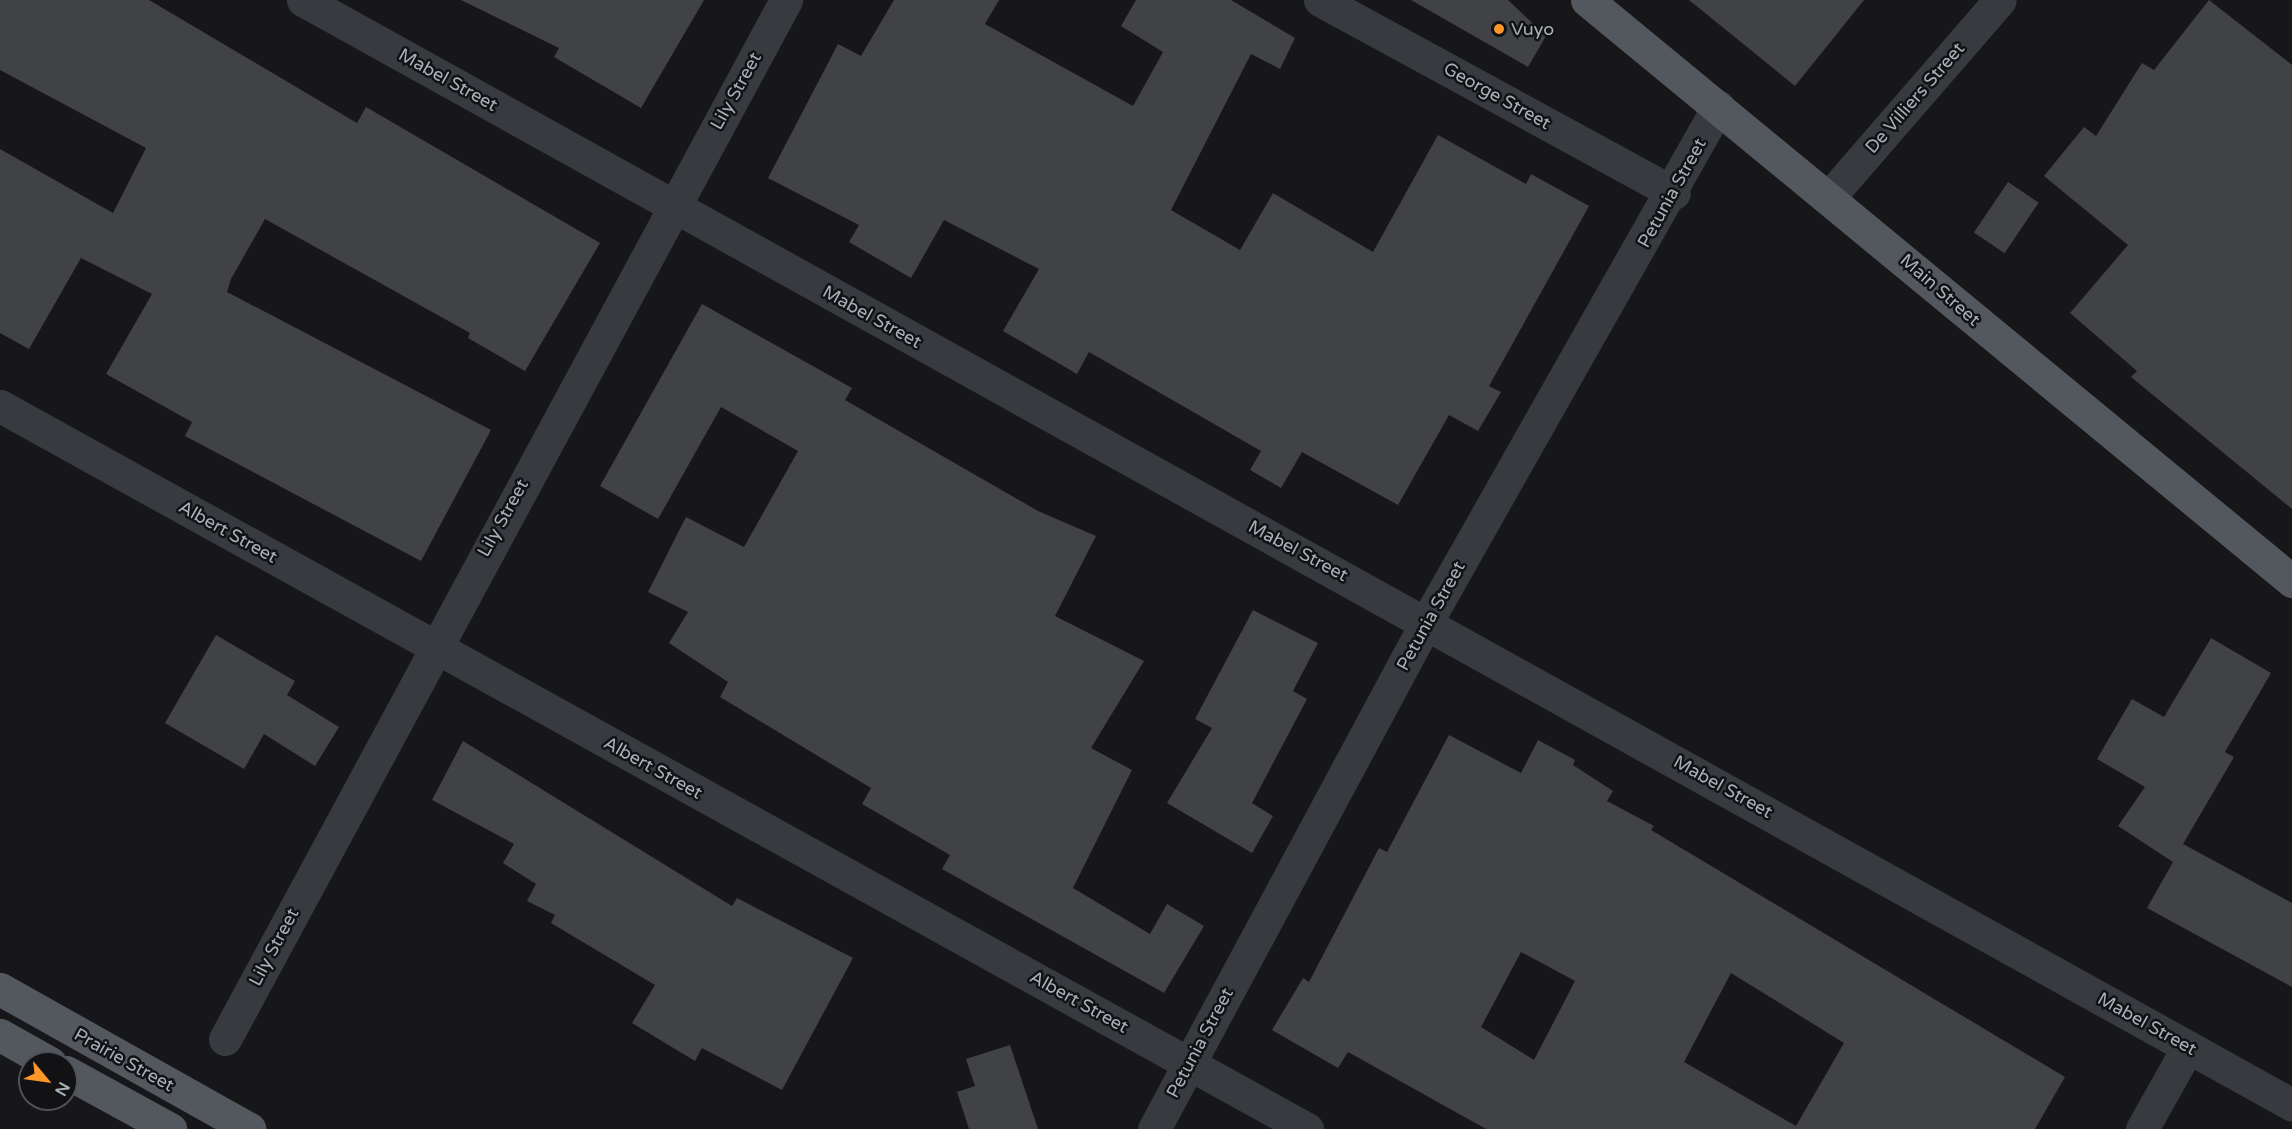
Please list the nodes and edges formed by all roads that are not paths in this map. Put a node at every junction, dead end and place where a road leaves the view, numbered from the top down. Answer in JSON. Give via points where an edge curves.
{"nodes":[{"id":1,"x":303,"y":0,"type":"edge"},
{"id":2,"x":786,"y":0,"type":"edge"},
{"id":3,"x":1320,"y":0,"type":"edge"},
{"id":4,"x":1587,"y":0,"type":"edge"},
{"id":5,"x":2000,"y":0,"type":"edge"},
{"id":6,"x":1718,"y":107,"type":"junction"},
{"id":7,"x":1674,"y":193,"type":"junction"},
{"id":8,"x":1830,"y":196,"type":"junction"},
{"id":9,"x":673,"y":205,"type":"junction"},
{"id":10,"x":0,"y":406,"type":"edge"},
{"id":11,"x":2289,"y":573,"type":"edge"},
{"id":12,"x":1427,"y":621,"type":"junction"},
{"id":13,"x":433,"y":646,"type":"junction"},
{"id":14,"x":0,"y":989,"type":"edge"},
{"id":15,"x":0,"y":1035,"type":"edge"},
{"id":16,"x":225,"y":1039,"type":"dead end"},
{"id":17,"x":2188,"y":1047,"type":"junction"},
{"id":18,"x":29,"y":1051,"type":"edge"},
{"id":19,"x":1190,"y":1063,"type":"junction"},
{"id":20,"x":78,"y":1079,"type":"edge"},
{"id":21,"x":2292,"y":1105,"type":"edge"},
{"id":22,"x":170,"y":1129,"type":"edge"},
{"id":23,"x":249,"y":1129,"type":"edge"},
{"id":24,"x":1154,"y":1129,"type":"edge"},
{"id":25,"x":1307,"y":1129,"type":"edge"},
{"id":26,"x":2142,"y":1129,"type":"edge"}],
"edges":[{"from":1,"to":9,"type":"street","name":"Mabel Street"},
{"from":2,"to":9,"type":"street","name":"Lily Street"},
{"from":3,"to":7,"type":"street","name":"George Street"},
{"from":4,"to":6,"type":"main road","name":"Main Street"},
{"from":5,"to":8,"type":"street","name":"De Villiers Street"},
{"from":6,"to":7,"type":"street","name":"Petunia Street"},
{"from":6,"to":8,"type":"main road","name":"Main Street"},
{"from":7,"to":12,"type":"street","name":"Petunia Street"},
{"from":8,"to":11,"type":"main road","name":"Main Street"},
{"from":9,"to":12,"type":"street","name":"Mabel Street"},
{"from":9,"to":13,"type":"street","name":"Lily Street"},
{"from":10,"to":13,"type":"street","name":"Albert Street"},
{"from":12,"to":17,"type":"street","name":"Mabel Street"},
{"from":12,"to":19,"type":"street","name":"Petunia Street"},
{"from":13,"to":16,"type":"street","name":"Lily Street"},
{"from":13,"to":19,"type":"street","name":"Albert Street"},
{"from":14,"to":23,"type":"main road","name":"Prairie Street"},
{"from":15,"to":18,"type":"main road"},
{"from":17,"to":21,"type":"street","name":"Mabel Street"},
{"from":17,"to":26,"type":"street"},
{"from":19,"to":24,"type":"street","name":"Petunia Street"},
{"from":19,"to":25,"type":"street","name":"Albert Street"},
{"from":20,"to":22,"type":"main road"}]}
